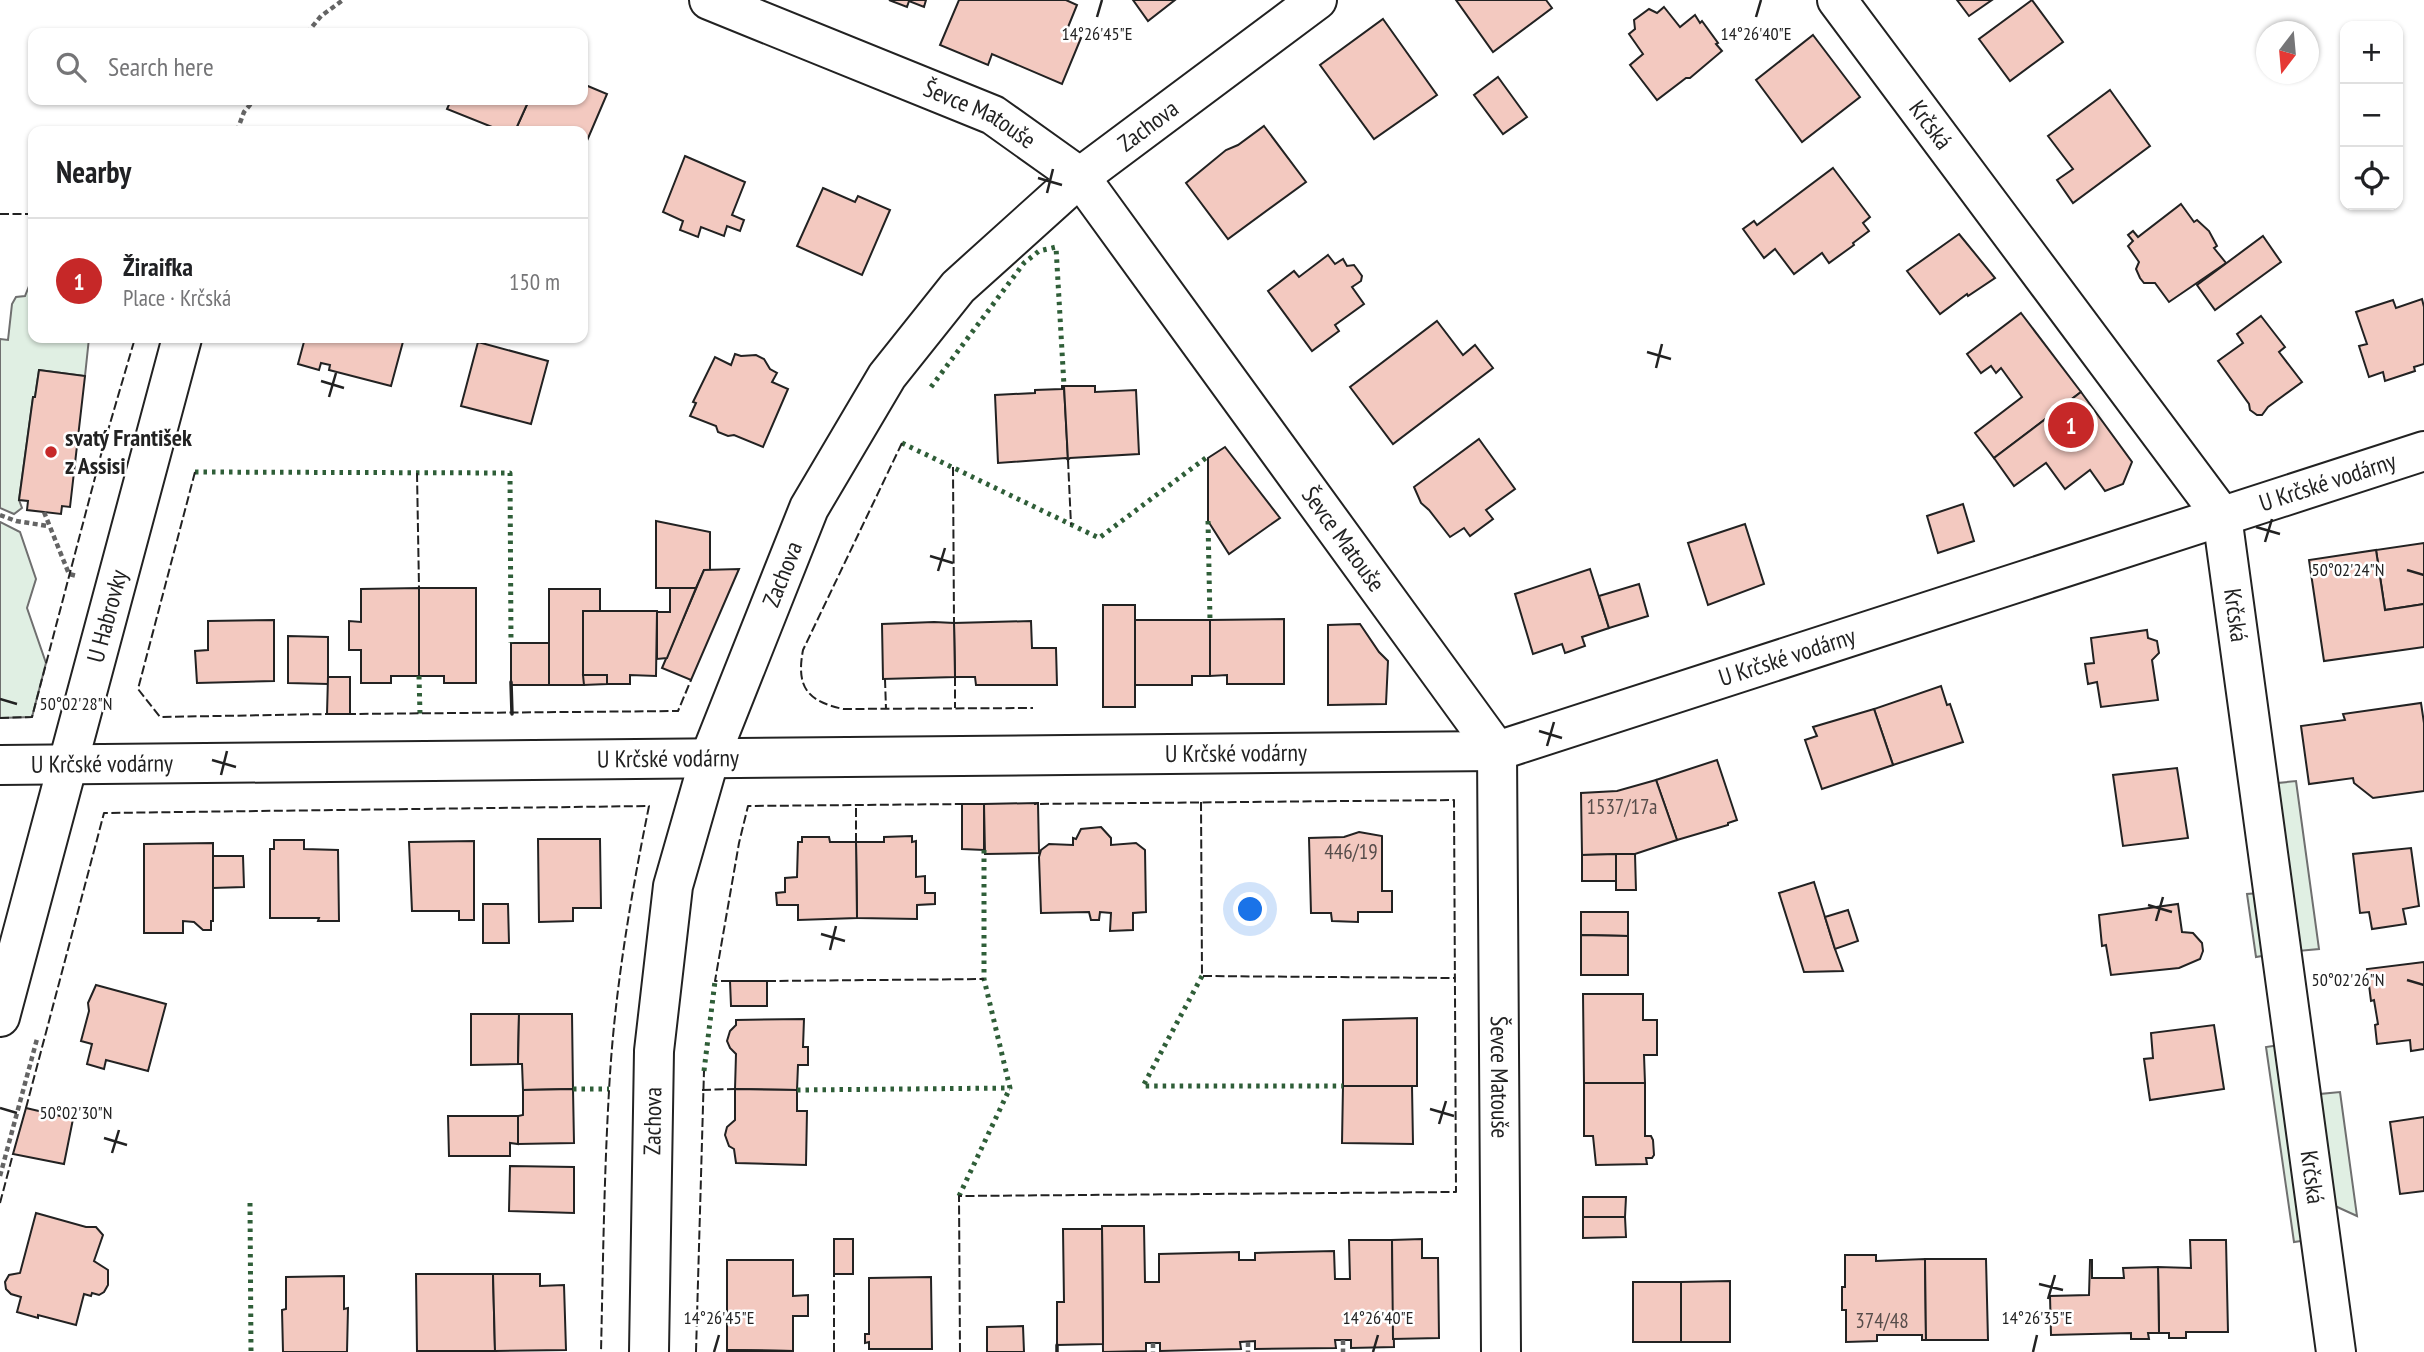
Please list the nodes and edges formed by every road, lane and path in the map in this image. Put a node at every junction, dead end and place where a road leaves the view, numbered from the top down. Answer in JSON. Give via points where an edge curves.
{"nodes":[{"id":1,"x":344,"y":0,"type":"edge"},
{"id":2,"x":709,"y":0,"type":"edge"},
{"id":3,"x":1317,"y":0,"type":"edge"},
{"id":4,"x":1837,"y":0,"type":"edge"},
{"id":5,"x":311,"y":28,"type":"edge"},
{"id":6,"x":250,"y":105,"type":"edge"},
{"id":7,"x":239,"y":126,"type":"edge"},
{"id":8,"x":1080,"y":177,"type":"junction"},
{"id":9,"x":181,"y":343,"type":"edge"},
{"id":10,"x":2424,"y":451,"type":"edge"},
{"id":11,"x":44,"y":512,"type":"dead end"},
{"id":12,"x":0,"y":515,"type":"edge"},
{"id":13,"x":2222,"y":516,"type":"junction"},
{"id":14,"x":49,"y":526,"type":"junction"},
{"id":15,"x":116,"y":583,"type":"junction"},
{"id":16,"x":1497,"y":751,"type":"junction"},
{"id":17,"x":710,"y":757,"type":"junction"},
{"id":18,"x":67,"y":764,"type":"junction"},
{"id":19,"x":0,"y":765,"type":"edge"},
{"id":20,"x":0,"y":1017,"type":"edge"},
{"id":21,"x":1343,"y":1340,"type":"dead end"},
{"id":22,"x":1248,"y":1342,"type":"dead end"},
{"id":23,"x":1153,"y":1343,"type":"dead end"},
{"id":24,"x":649,"y":1352,"type":"edge"},
{"id":25,"x":1153,"y":1352,"type":"edge"},
{"id":26,"x":1248,"y":1352,"type":"edge"},
{"id":27,"x":1343,"y":1352,"type":"edge"},
{"id":28,"x":1501,"y":1352,"type":"edge"},
{"id":29,"x":2336,"y":1352,"type":"edge"}],
"edges":[{"from":1,"to":5,"type":"path"},
{"from":2,"to":8,"type":"street","name":"Ševce Matouše","via":[[993,115]]},
{"from":3,"to":8,"type":"street","name":"Zachova"},
{"from":4,"to":13,"type":"street","name":"Krčská"},
{"from":6,"to":7,"type":"path"},
{"from":8,"to":16,"type":"street","name":"Ševce Matouše"},
{"from":8,"to":17,"type":"street","name":"Zachova","via":[[958,287],[887,376],[809,508]]},
{"from":9,"to":15,"type":"street","name":"U Habrovky"},
{"from":10,"to":13,"type":"street","name":"U Krčské vodárny"},
{"from":11,"to":14,"type":"path"},
{"from":12,"to":14,"type":"path"},
{"from":13,"to":16,"type":"street","name":"U Krčské vodárny"},
{"from":13,"to":29,"type":"street","name":"Krčská"},
{"from":14,"to":15,"type":"path","via":[[69,574]]},
{"from":15,"to":18,"type":"street","name":"U Habrovky"},
{"from":16,"to":17,"type":"street","name":"U Krčské vodárny"},
{"from":16,"to":28,"type":"street","name":"Ševce Matouše"},
{"from":17,"to":18,"type":"street","name":"U Krčské vodárny"},
{"from":17,"to":24,"type":"street","name":"Zachova","via":[[673,886],[654,1051]]},
{"from":18,"to":19,"type":"street","name":"U Krčské vodárny"},
{"from":18,"to":20,"type":"street","name":"U Habrovky"},
{"from":21,"to":27,"type":"path"},
{"from":22,"to":26,"type":"path"},
{"from":23,"to":25,"type":"path"}]}
